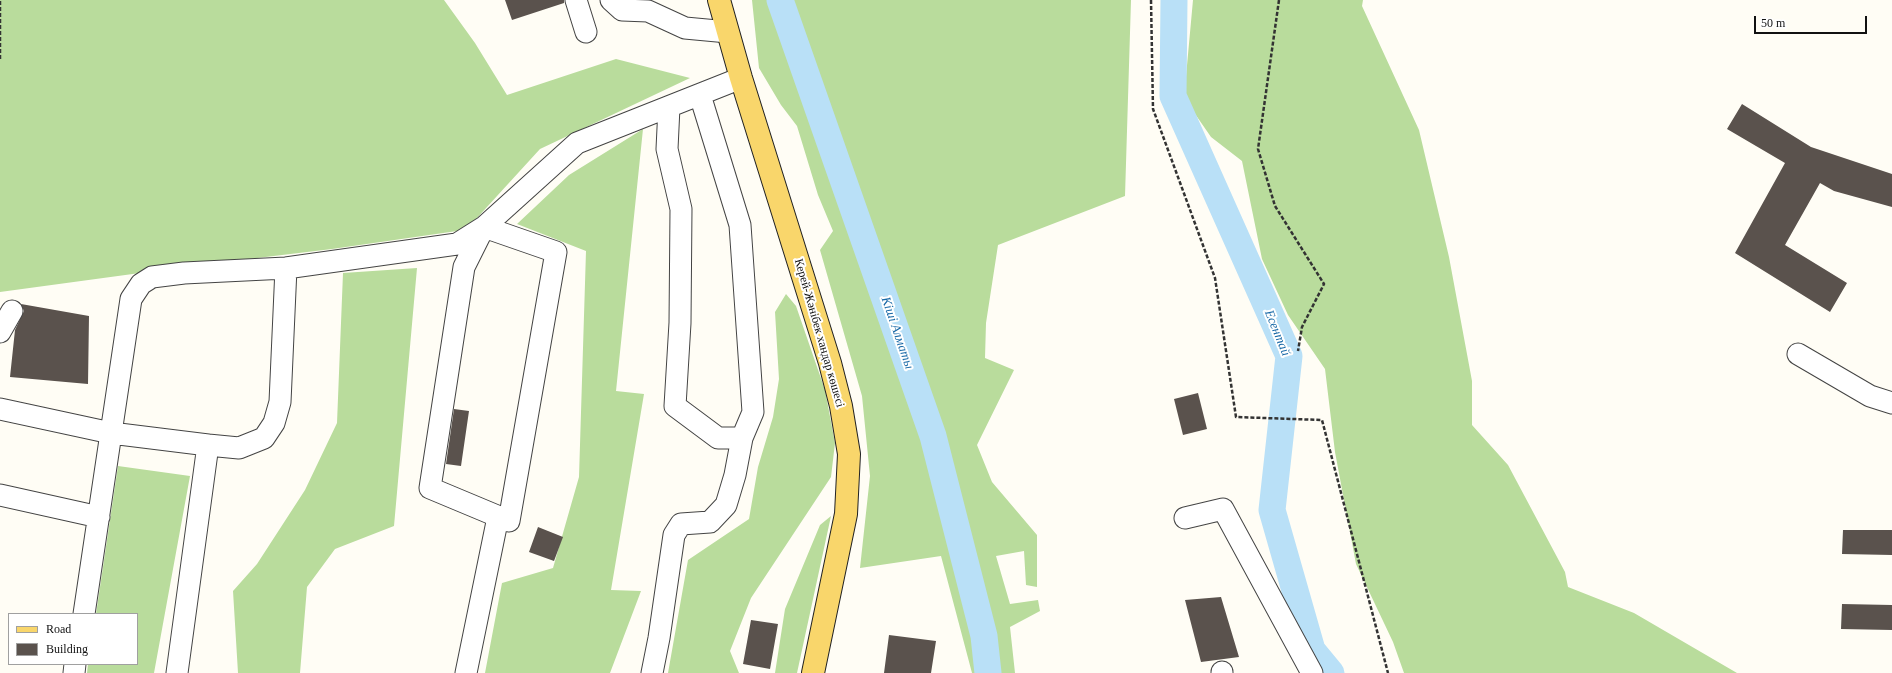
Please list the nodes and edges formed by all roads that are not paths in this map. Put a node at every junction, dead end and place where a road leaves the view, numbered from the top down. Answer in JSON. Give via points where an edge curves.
{"nodes":[{"id":1,"x":576,"y":0,"type":"edge"},
{"id":2,"x":611,"y":0,"type":"edge"},
{"id":3,"x":719,"y":0,"type":"edge"},
{"id":4,"x":586,"y":32,"type":"dead end"},
{"id":5,"x":728,"y":32,"type":"junction"},
{"id":6,"x":741,"y":78,"type":"junction"},
{"id":7,"x":700,"y":94,"type":"junction"},
{"id":8,"x":669,"y":107,"type":"junction"},
{"id":9,"x":484,"y":227,"type":"junction"},
{"id":10,"x":286,"y":268,"type":"junction"},
{"id":11,"x":12,"y":311,"type":"dead end"},
{"id":12,"x":0,"y":332,"type":"edge"},
{"id":13,"x":1798,"y":354,"type":"dead end"},
{"id":14,"x":1892,"y":403,"type":"edge"},
{"id":15,"x":0,"y":409,"type":"edge"},
{"id":16,"x":111,"y":433,"type":"junction"},
{"id":17,"x":742,"y":438,"type":"junction"},
{"id":18,"x":208,"y":445,"type":"junction"},
{"id":19,"x":0,"y":495,"type":"edge"},
{"id":20,"x":99,"y":517,"type":"junction"},
{"id":21,"x":498,"y":517,"type":"junction"},
{"id":22,"x":1185,"y":518,"type":"dead end"},
{"id":23,"x":84,"y":613,"type":"edge"},
{"id":24,"x":177,"y":673,"type":"edge"},
{"id":25,"x":466,"y":673,"type":"edge"},
{"id":26,"x":652,"y":673,"type":"edge"},
{"id":27,"x":813,"y":673,"type":"edge"},
{"id":28,"x":1312,"y":673,"type":"edge"}],
"edges":[{"from":1,"to":4,"type":"street"},
{"from":2,"to":5,"type":"street","via":[[622,10],[648,11],[685,28]]},
{"from":3,"to":5,"type":"main road","name":"Керей-Жәнібек хандар көшесі"},
{"from":5,"to":6,"type":"main road","name":"Керей-Жәнібек хандар көшесі"},
{"from":6,"to":7,"type":"street"},
{"from":6,"to":27,"type":"main road","name":"Керей-Жәнібек хандар көшесі","via":[[830,363],[849,454],[846,514]]},
{"from":7,"to":8,"type":"street"},
{"from":7,"to":17,"type":"street","via":[[740,225],[753,412]]},
{"from":8,"to":9,"type":"street","via":[[577,143]]},
{"from":8,"to":17,"type":"street","via":[[667,150],[681,209],[680,323],[675,406],[718,438]]},
{"from":9,"to":10,"type":"street","via":[[457,244]]},
{"from":9,"to":21,"type":"street","via":[[464,267],[430,488]]},
{"from":9,"to":21,"type":"street","via":[[556,252],[509,521]]},
{"from":10,"to":16,"type":"street","via":[[184,273],[152,277],[141,284],[131,300]]},
{"from":10,"to":18,"type":"street","via":[[280,402],[274,423],[264,438],[239,448]]},
{"from":11,"to":12,"type":"street"},
{"from":13,"to":14,"type":"street","via":[[1870,396]]},
{"from":15,"to":16,"type":"street"},
{"from":16,"to":18,"type":"street"},
{"from":16,"to":20,"type":"street"},
{"from":17,"to":26,"type":"street","via":[[726,505],[710,522],[681,524],[674,535]]},
{"from":18,"to":24,"type":"street"},
{"from":19,"to":20,"type":"street"},
{"from":20,"to":23,"type":"street"},
{"from":21,"to":25,"type":"street"},
{"from":22,"to":28,"type":"street","via":[[1223,509]]}]}
